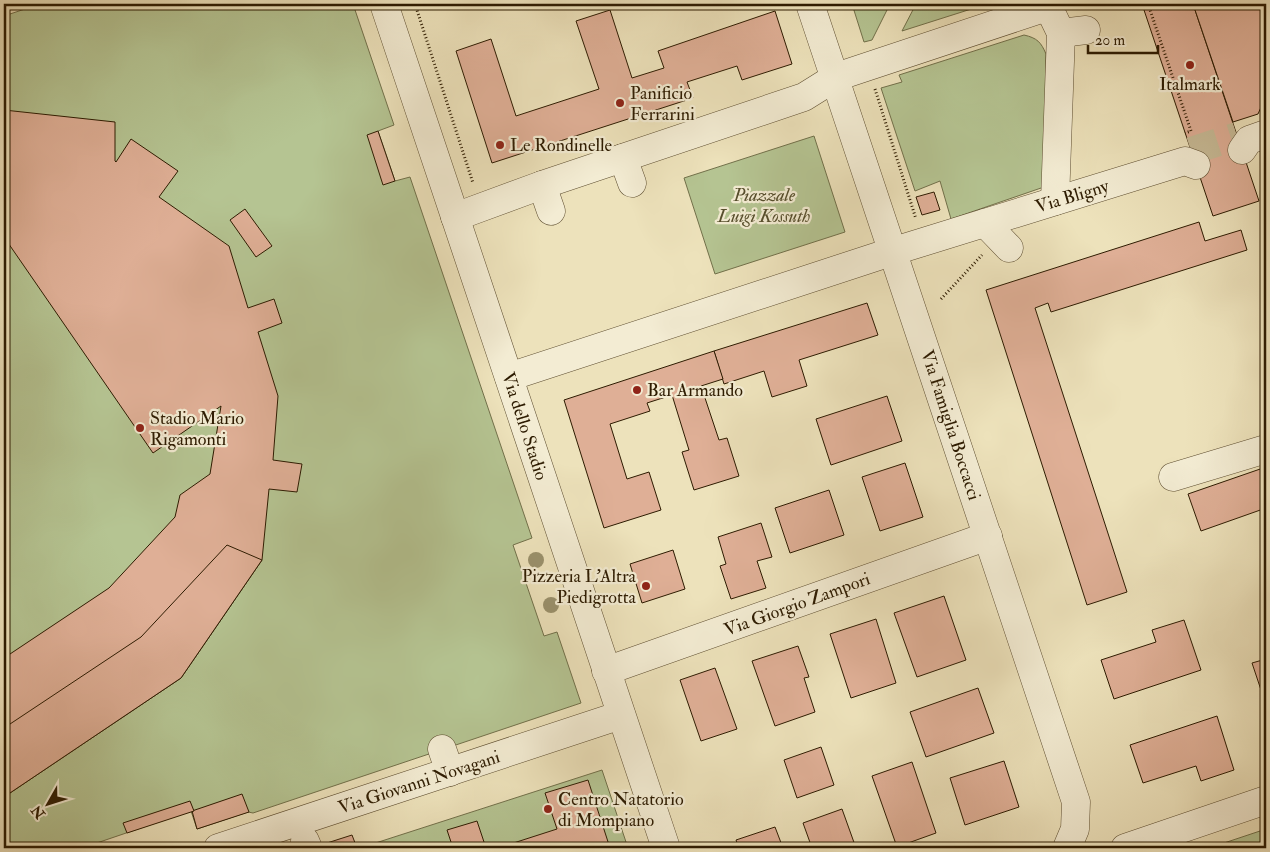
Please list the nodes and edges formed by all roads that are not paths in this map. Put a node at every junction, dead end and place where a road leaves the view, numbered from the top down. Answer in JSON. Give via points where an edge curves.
{"nodes":[{"id":1,"x":384,"y":4,"type":"edge"},
{"id":2,"x":810,"y":4,"type":"edge"},
{"id":3,"x":1047,"y":6,"type":"edge"},
{"id":4,"x":836,"y":77,"type":"junction"},
{"id":5,"x":1189,"y":152,"type":"tunnel mouth"},
{"id":6,"x":542,"y":185,"type":"junction"},
{"id":7,"x":1056,"y":201,"type":"junction"},
{"id":8,"x":551,"y":212,"type":"dead end"},
{"id":9,"x":455,"y":217,"type":"junction"},
{"id":10,"x":985,"y":223,"type":"junction"},
{"id":11,"x":1009,"y":248,"type":"dead end"},
{"id":12,"x":894,"y":251,"type":"junction"},
{"id":13,"x":509,"y":378,"type":"junction"},
{"id":14,"x":1266,"y":449,"type":"edge"},
{"id":15,"x":1173,"y":477,"type":"dead end"},
{"id":16,"x":988,"y":536,"type":"junction"},
{"id":17,"x":606,"y":671,"type":"junction"},
{"id":18,"x":621,"y":715,"type":"junction"},
{"id":19,"x":1266,"y":800,"type":"edge"},
{"id":20,"x":218,"y":848,"type":"edge"},
{"id":21,"x":666,"y":848,"type":"edge"},
{"id":22,"x":1067,"y":848,"type":"edge"},
{"id":23,"x":1125,"y":848,"type":"edge"}],
"edges":[{"from":1,"to":9,"type":"street","name":"Via dello Stadio"},
{"from":2,"to":4,"type":"street","name":"Via Famiglia Boccacci"},
{"from":3,"to":4,"type":"street"},
{"from":3,"to":7,"type":"street","via":[[1073,32]]},
{"from":4,"to":6,"type":"street","via":[[804,97],[628,171]]},
{"from":4,"to":12,"type":"street","name":"Via Famiglia Boccacci"},
{"from":5,"to":7,"type":"street","name":"Via Bligny","via":[[1155,180]]},
{"from":6,"to":8,"type":"street"},
{"from":6,"to":9,"type":"street"},
{"from":7,"to":10,"type":"street","name":"Via Bligny"},
{"from":9,"to":13,"type":"street","name":"Via dello Stadio"},
{"from":10,"to":11,"type":"street"},
{"from":10,"to":12,"type":"street","name":"Via Bligny"},
{"from":12,"to":13,"type":"street","via":[[676,312],[599,338]]},
{"from":12,"to":16,"type":"street","name":"Via Famiglia Boccacci"},
{"from":13,"to":17,"type":"street","name":"Via dello Stadio"},
{"from":14,"to":15,"type":"street"},
{"from":16,"to":17,"type":"street","name":"Via Giorgio Zampori"},
{"from":16,"to":22,"type":"street","name":"Via Famiglia Boccacci","via":[[1076,802],[1074,829]]},
{"from":17,"to":18,"type":"street","name":"Via dello Stadio"},
{"from":18,"to":20,"type":"street","name":"Via Giovanni Novagani","via":[[446,760]]},
{"from":18,"to":21,"type":"street","name":"Via dello Stadio"},
{"from":19,"to":23,"type":"street"}]}
